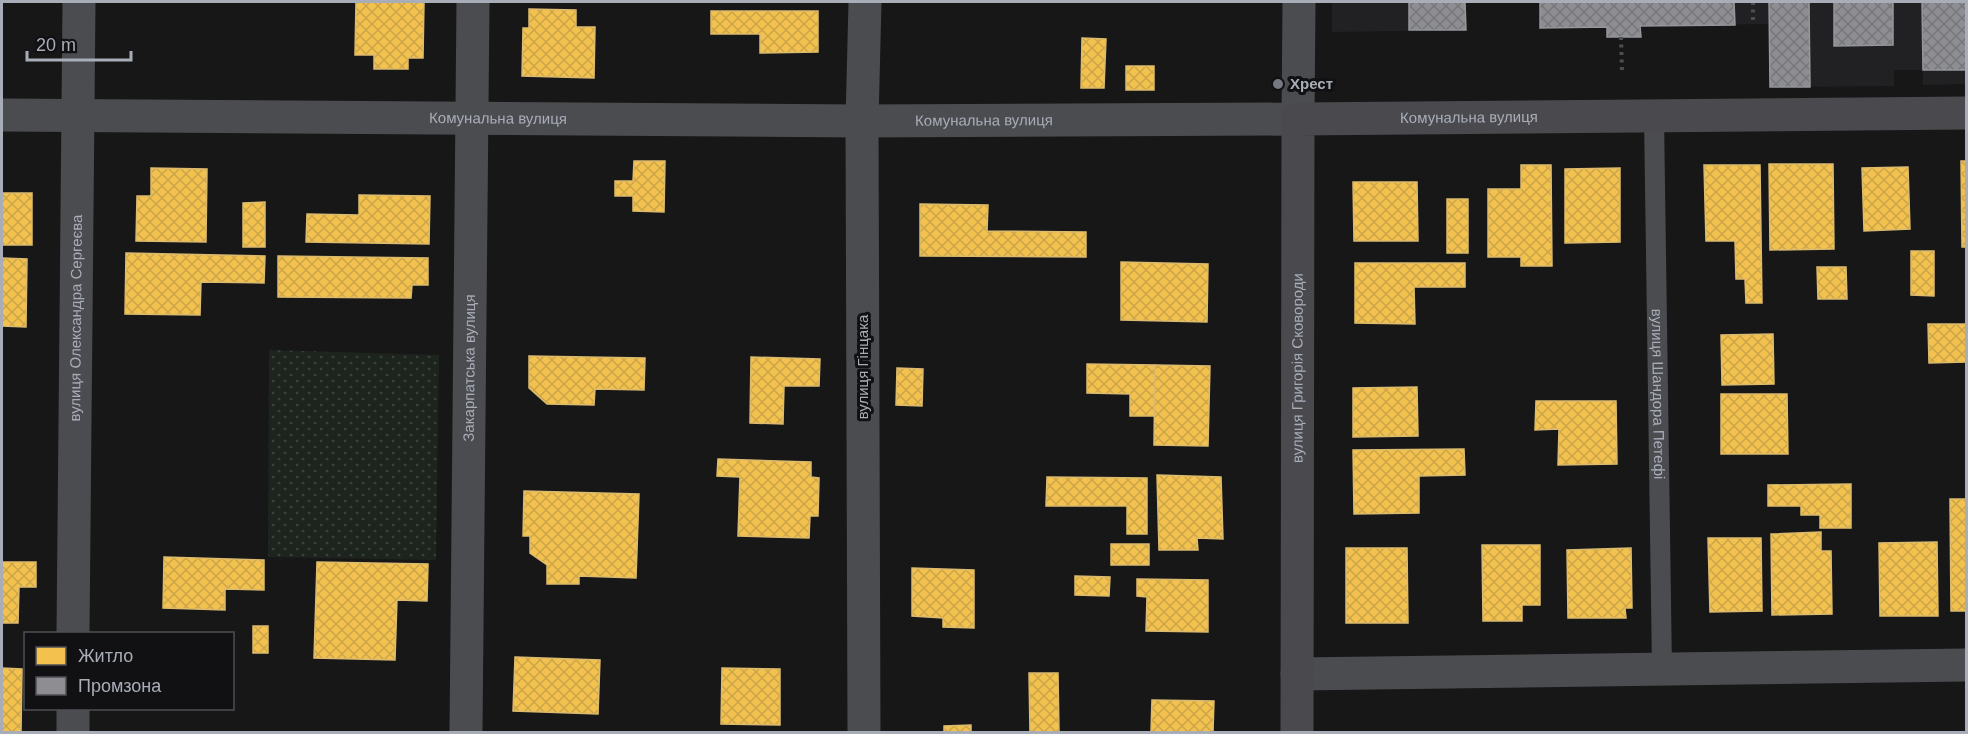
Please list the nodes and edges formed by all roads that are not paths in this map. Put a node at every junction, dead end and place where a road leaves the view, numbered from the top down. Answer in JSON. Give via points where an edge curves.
{"nodes":[{"id":1,"x":79,"y":2,"type":"edge"},
{"id":2,"x":473,"y":2,"type":"edge"},
{"id":3,"x":864,"y":2,"type":"edge"},
{"id":4,"x":1299,"y":2,"type":"edge"},
{"id":5,"x":1966,"y":113,"type":"edge"},
{"id":6,"x":2,"y":115,"type":"edge"},
{"id":7,"x":1654,"y":116,"type":"junction"},
{"id":8,"x":77,"y":117,"type":"junction"},
{"id":9,"x":1298,"y":119,"type":"junction"},
{"id":10,"x":471,"y":120,"type":"junction"},
{"id":11,"x":862,"y":121,"type":"junction"},
{"id":12,"x":73,"y":632,"type":"edge"},
{"id":13,"x":1966,"y":665,"type":"edge"},
{"id":14,"x":1662,"y":670,"type":"junction"},
{"id":15,"x":1297,"y":674,"type":"junction"},
{"id":16,"x":73,"y":710,"type":"edge"},
{"id":17,"x":73,"y":732,"type":"edge"},
{"id":18,"x":466,"y":732,"type":"edge"},
{"id":19,"x":864,"y":732,"type":"edge"},
{"id":20,"x":1297,"y":732,"type":"edge"}],
"edges":[{"from":1,"to":8,"type":"street","name":"вулиця Олександра Сергеєва"},
{"from":2,"to":10,"type":"street","name":"Закарпатська вулиця"},
{"from":3,"to":11,"type":"street","name":"вулиця Гінцака"},
{"from":4,"to":9,"type":"street","name":"вулиця Григорія Сковороди"},
{"from":5,"to":7,"type":"main road","name":"Комунальна вулиця"},
{"from":6,"to":8,"type":"street","name":"Комунальна вулиця"},
{"from":7,"to":9,"type":"main road","name":"Комунальна вулиця"},
{"from":7,"to":14,"type":"lane","name":"вулиця Шандора Петефі"},
{"from":8,"to":10,"type":"street","name":"Комунальна вулиця"},
{"from":8,"to":12,"type":"street","name":"вулиця Олександра Сергеєва"},
{"from":9,"to":11,"type":"street","name":"Комунальна вулиця"},
{"from":9,"to":15,"type":"main road","name":"вулиця Григорія Сковороди"},
{"from":10,"to":11,"type":"street","name":"Комунальна вулиця"},
{"from":10,"to":18,"type":"street","name":"Закарпатська вулиця"},
{"from":11,"to":19,"type":"street","name":"вулиця Гінцака"},
{"from":13,"to":14,"type":"street"},
{"from":14,"to":15,"type":"street"},
{"from":15,"to":20,"type":"main road","name":"вулиця Григорія Сковороди"},
{"from":16,"to":17,"type":"street"}]}
